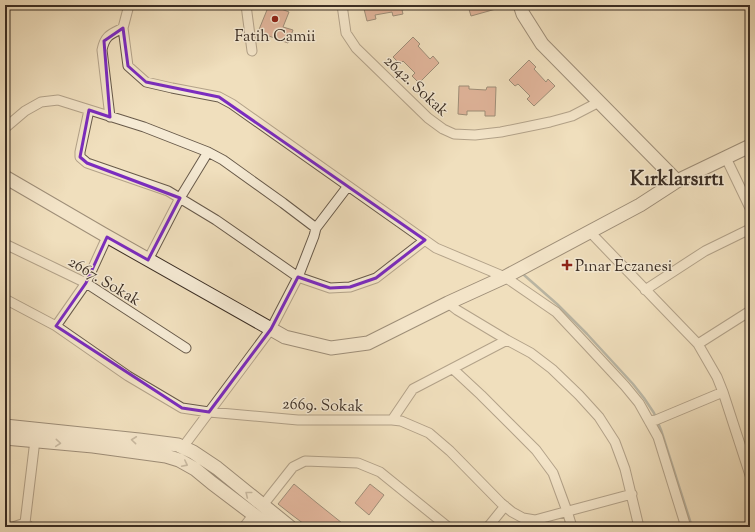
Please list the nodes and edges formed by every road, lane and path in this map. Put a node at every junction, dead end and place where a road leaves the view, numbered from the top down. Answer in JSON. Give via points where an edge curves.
{"nodes":[{"id":1,"x":129,"y":5,"type":"edge"},
{"id":2,"x":246,"y":5,"type":"edge"},
{"id":3,"x":342,"y":5,"type":"edge"},
{"id":4,"x":520,"y":5,"type":"edge"},
{"id":5,"x":123,"y":28,"type":"junction"},
{"id":6,"x":252,"y":51,"type":"dead end"},
{"id":7,"x":599,"y":102,"type":"junction"},
{"id":8,"x":90,"y":110,"type":"junction"},
{"id":9,"x":110,"y":117,"type":"junction"},
{"id":10,"x":5,"y":128,"type":"edge"},
{"id":11,"x":750,"y":146,"type":"edge"},
{"id":12,"x":208,"y":152,"type":"junction"},
{"id":13,"x":726,"y":158,"type":"junction"},
{"id":14,"x":5,"y":177,"type":"edge"},
{"id":15,"x":677,"y":181,"type":"junction"},
{"id":16,"x":348,"y":186,"type":"junction"},
{"id":17,"x":180,"y":198,"type":"junction"},
{"id":18,"x":750,"y":208,"type":"edge"},
{"id":19,"x":316,"y":228,"type":"junction"},
{"id":20,"x":750,"y":229,"type":"edge"},
{"id":21,"x":590,"y":232,"type":"junction"},
{"id":22,"x":107,"y":237,"type":"junction"},
{"id":23,"x":425,"y":240,"type":"junction"},
{"id":24,"x":5,"y":244,"type":"edge"},
{"id":25,"x":148,"y":260,"type":"junction"},
{"id":26,"x":298,"y":277,"type":"junction"},
{"id":27,"x":505,"y":277,"type":"junction"},
{"id":28,"x":86,"y":283,"type":"junction"},
{"id":29,"x":645,"y":290,"type":"junction"},
{"id":30,"x":5,"y":299,"type":"edge"},
{"id":31,"x":448,"y":303,"type":"junction"},
{"id":32,"x":749,"y":314,"type":"edge"},
{"id":33,"x":56,"y":326,"type":"junction"},
{"id":34,"x":271,"y":329,"type":"junction"},
{"id":35,"x":506,"y":340,"type":"junction"},
{"id":36,"x":698,"y":344,"type":"junction"},
{"id":37,"x":186,"y":348,"type":"dead end"},
{"id":38,"x":453,"y":369,"type":"junction"},
{"id":39,"x":723,"y":392,"type":"junction"},
{"id":40,"x":209,"y":412,"type":"junction"},
{"id":41,"x":392,"y":420,"type":"junction"},
{"id":42,"x":649,"y":421,"type":"junction"},
{"id":43,"x":5,"y":426,"type":"edge"},
{"id":44,"x":5,"y":438,"type":"edge"},
{"id":45,"x":35,"y":440,"type":"junction"},
{"id":46,"x":183,"y":447,"type":"junction"},
{"id":47,"x":747,"y":454,"type":"edge"},
{"id":48,"x":750,"y":475,"type":"edge"},
{"id":49,"x":632,"y":494,"type":"junction"},
{"id":50,"x":263,"y":506,"type":"junction"},
{"id":51,"x":505,"y":506,"type":"junction"},
{"id":52,"x":567,"y":510,"type":"junction"},
{"id":53,"x":253,"y":515,"type":"junction"},
{"id":54,"x":28,"y":525,"type":"edge"},
{"id":55,"x":13,"y":527,"type":"edge"},
{"id":56,"x":244,"y":527,"type":"edge"},
{"id":57,"x":270,"y":527,"type":"edge"},
{"id":58,"x":290,"y":527,"type":"edge"},
{"id":59,"x":448,"y":527,"type":"edge"},
{"id":60,"x":488,"y":527,"type":"edge"},
{"id":61,"x":572,"y":527,"type":"edge"},
{"id":62,"x":639,"y":527,"type":"edge"},
{"id":63,"x":686,"y":527,"type":"edge"}],
"edges":[{"from":1,"to":5,"type":"street"},
{"from":2,"to":6,"type":"street"},
{"from":3,"to":7,"type":"street","name":"2642. Sokak","via":[[346,33],[356,48],[428,118],[454,134],[501,132],[550,122],[572,116]]},
{"from":4,"to":7,"type":"street","via":[[542,44]]},
{"from":5,"to":9,"type":"street","via":[[104,41],[102,50]]},
{"from":5,"to":16,"type":"street","via":[[128,66],[146,82],[219,97]]},
{"from":7,"to":15,"type":"street"},
{"from":8,"to":9,"type":"street"},
{"from":8,"to":10,"type":"street","via":[[58,100],[41,102],[25,110]]},
{"from":8,"to":17,"type":"street","via":[[80,157],[87,163],[168,191]]},
{"from":9,"to":12,"type":"street","via":[[144,127]]},
{"from":11,"to":13,"type":"street"},
{"from":12,"to":17,"type":"street"},
{"from":12,"to":19,"type":"street","via":[[223,160]]},
{"from":13,"to":15,"type":"street"},
{"from":13,"to":18,"type":"street"},
{"from":14,"to":22,"type":"street"},
{"from":15,"to":21,"type":"street"},
{"from":16,"to":19,"type":"street"},
{"from":16,"to":23,"type":"street"},
{"from":17,"to":25,"type":"street"},
{"from":17,"to":26,"type":"street"},
{"from":19,"to":26,"type":"street"},
{"from":20,"to":29,"type":"street","via":[[705,251]]},
{"from":21,"to":27,"type":"street"},
{"from":21,"to":29,"type":"street"},
{"from":22,"to":25,"type":"street"},
{"from":22,"to":28,"type":"street"},
{"from":23,"to":26,"type":"street","via":[[376,278],[350,287],[330,288]]},
{"from":23,"to":27,"type":"street","via":[[436,248]]},
{"from":24,"to":28,"type":"street","name":"2667. Sokak"},
{"from":25,"to":34,"type":"street"},
{"from":26,"to":34,"type":"street"},
{"from":27,"to":31,"type":"street"},
{"from":27,"to":42,"type":"street","via":[[556,312],[625,386]]},
{"from":28,"to":33,"type":"street"},
{"from":28,"to":37,"type":"street","name":"2667. Sokak"},
{"from":29,"to":36,"type":"street"},
{"from":30,"to":33,"type":"street","name":"2669. Sokak"},
{"from":31,"to":34,"type":"street","via":[[368,343],[331,348],[285,337]]},
{"from":31,"to":35,"type":"street"},
{"from":32,"to":36,"type":"street"},
{"from":33,"to":40,"type":"street","name":"2669. Sokak","via":[[128,376],[182,408]]},
{"from":34,"to":40,"type":"street"},
{"from":35,"to":38,"type":"street"},
{"from":35,"to":49,"type":"street","via":[[531,353],[552,369],[599,417],[615,442]]},
{"from":36,"to":39,"type":"street"},
{"from":38,"to":41,"type":"street","via":[[413,389]]},
{"from":38,"to":52,"type":"street","via":[[536,450],[553,473]]},
{"from":39,"to":42,"type":"street"},
{"from":39,"to":47,"type":"street"},
{"from":40,"to":41,"type":"street","name":"2669. Sokak","via":[[298,420]]},
{"from":40,"to":46,"type":"street"},
{"from":41,"to":51,"type":"street","name":"2669. Sokak","via":[[430,433]]},
{"from":42,"to":63,"type":"street","via":[[658,437]]},
{"from":46,"to":43,"type":"street","one_way":true},
{"from":44,"to":45,"type":"street"},
{"from":45,"to":53,"type":"street","one_way":true,"via":[[166,456],[179,460],[195,469]]},
{"from":45,"to":54,"type":"street"},
{"from":50,"to":46,"type":"street","one_way":true,"via":[[217,468]]},
{"from":47,"to":48,"type":"street"},
{"from":49,"to":52,"type":"street","name":"2669. Sokak"},
{"from":49,"to":62,"type":"street"},
{"from":50,"to":58,"type":"street"},
{"from":50,"to":59,"type":"street","via":[[294,467],[305,461],[358,463],[380,472]]},
{"from":51,"to":52,"type":"street","name":"2669. Sokak","via":[[523,518],[535,520]]},
{"from":51,"to":60,"type":"street"},
{"from":52,"to":61,"type":"street"},
{"from":53,"to":56,"type":"street"},
{"from":53,"to":57,"type":"street"},
{"from":54,"to":55,"type":"street"}]}
